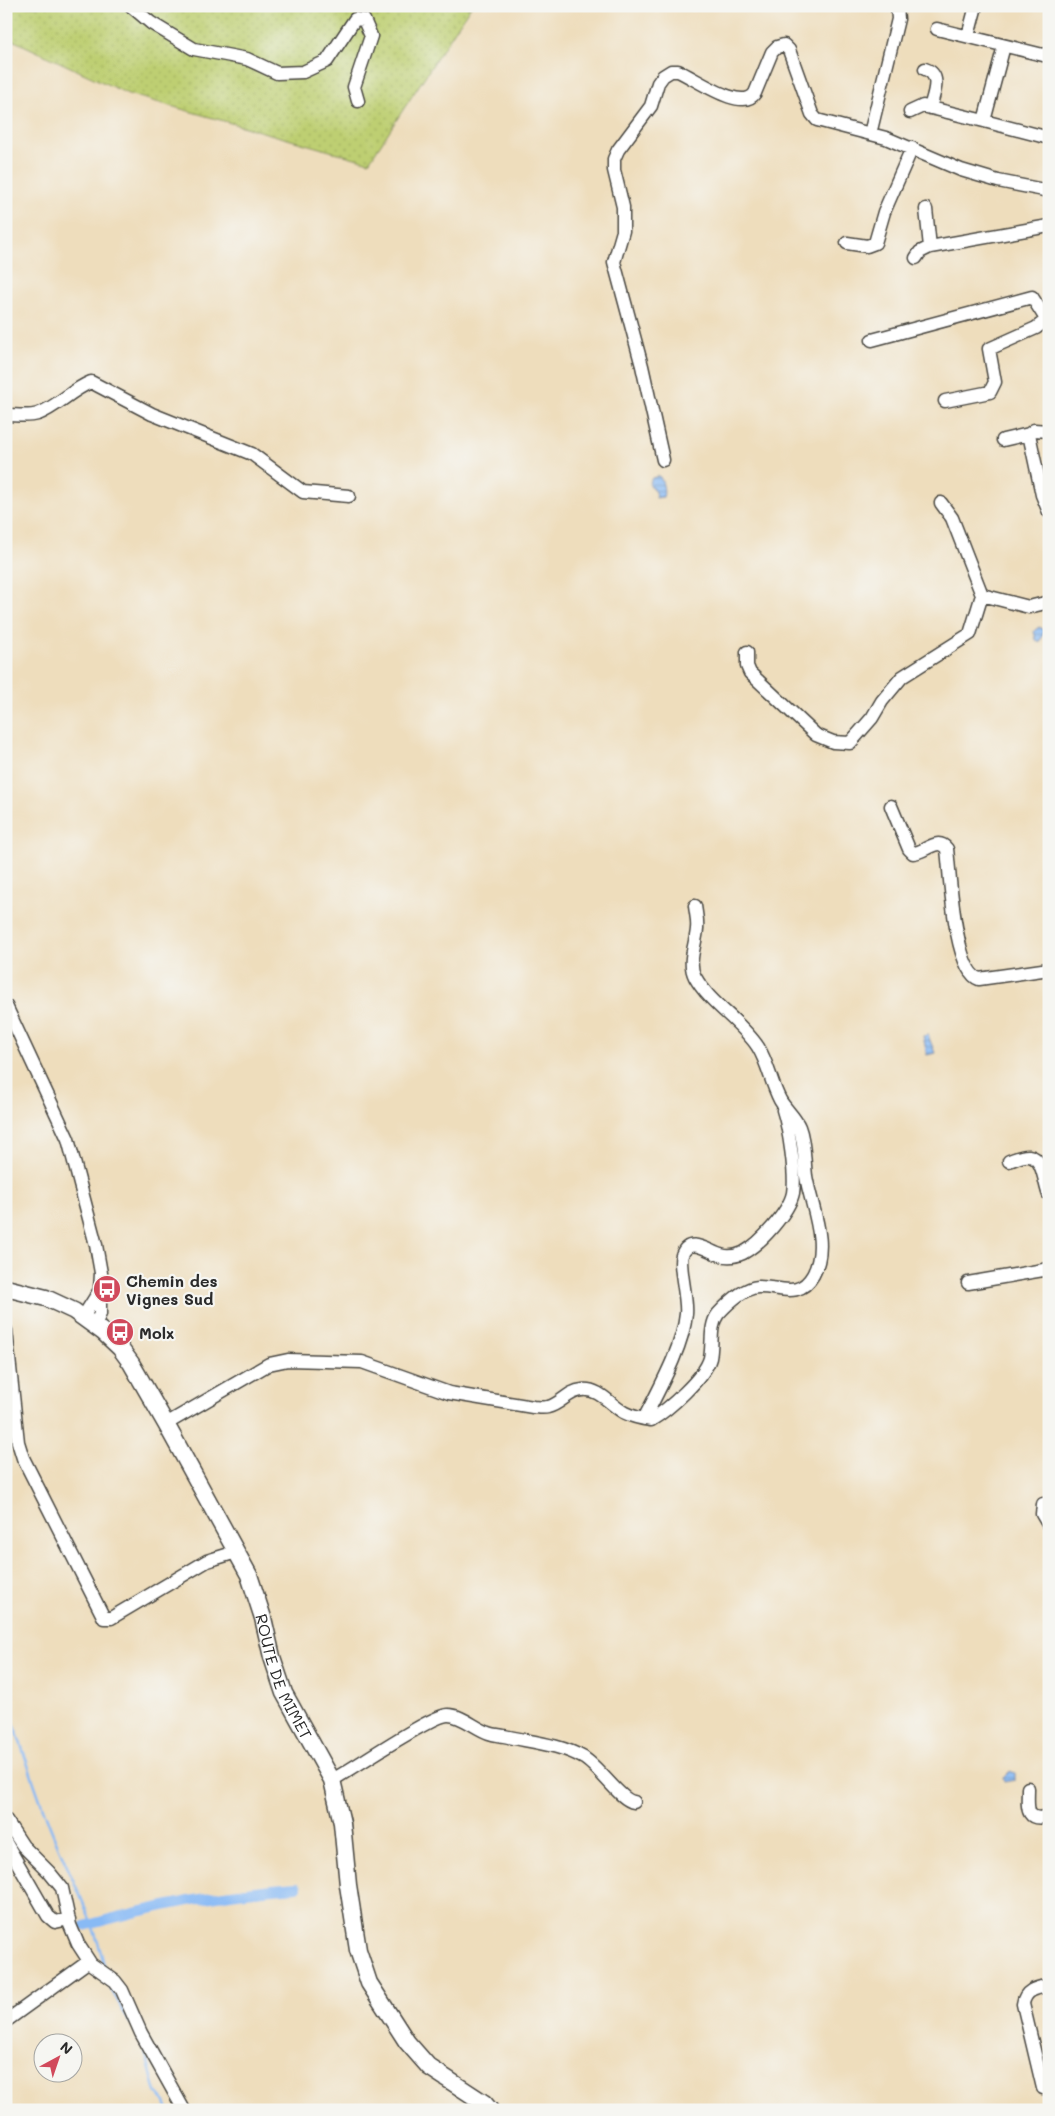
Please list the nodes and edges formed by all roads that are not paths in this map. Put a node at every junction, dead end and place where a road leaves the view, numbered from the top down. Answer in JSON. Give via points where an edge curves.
{"nodes":[{"id":1,"x":131,"y":6,"type":"edge"},
{"id":2,"x":897,"y":6,"type":"edge"},
{"id":3,"x":976,"y":6,"type":"edge"},
{"id":4,"x":937,"y":28,"type":"dead end"},
{"id":5,"x":968,"y":36,"type":"junction"},
{"id":6,"x":1004,"y":46,"type":"junction"},
{"id":7,"x":1049,"y":53,"type":"edge"},
{"id":8,"x":925,"y":69,"type":"dead end"},
{"id":9,"x":358,"y":101,"type":"dead end"},
{"id":10,"x":930,"y":108,"type":"junction"},
{"id":11,"x":910,"y":112,"type":"dead end"},
{"id":12,"x":984,"y":121,"type":"junction"},
{"id":13,"x":870,"y":134,"type":"junction"},
{"id":14,"x":1049,"y":138,"type":"edge"},
{"id":15,"x":912,"y":148,"type":"junction"},
{"id":16,"x":1049,"y":191,"type":"edge"},
{"id":17,"x":926,"y":209,"type":"dead end"},
{"id":18,"x":1049,"y":226,"type":"edge"},
{"id":19,"x":847,"y":243,"type":"dead end"},
{"id":20,"x":930,"y":247,"type":"junction"},
{"id":21,"x":916,"y":258,"type":"dead end"},
{"id":22,"x":1048,"y":319,"type":"edge"},
{"id":23,"x":872,"y":340,"type":"dead end"},
{"id":24,"x":945,"y":401,"type":"dead end"},
{"id":25,"x":6,"y":415,"type":"edge"},
{"id":26,"x":1049,"y":431,"type":"edge"},
{"id":27,"x":1032,"y":432,"type":"junction"},
{"id":28,"x":1003,"y":440,"type":"dead end"},
{"id":29,"x":663,"y":460,"type":"dead end"},
{"id":30,"x":349,"y":496,"type":"dead end"},
{"id":31,"x":941,"y":503,"type":"dead end"},
{"id":32,"x":1049,"y":512,"type":"edge"},
{"id":33,"x":982,"y":595,"type":"junction"},
{"id":34,"x":1049,"y":602,"type":"edge"},
{"id":35,"x":747,"y":652,"type":"dead end"},
{"id":36,"x":891,"y":806,"type":"dead end"},
{"id":37,"x":695,"y":906,"type":"dead end"},
{"id":38,"x":1049,"y":969,"type":"edge"},
{"id":39,"x":6,"y":1006,"type":"edge"},
{"id":40,"x":780,"y":1101,"type":"junction"},
{"id":41,"x":1009,"y":1161,"type":"dead end"},
{"id":42,"x":1049,"y":1195,"type":"edge"},
{"id":43,"x":1049,"y":1269,"type":"edge"},
{"id":44,"x":968,"y":1283,"type":"dead end"},
{"id":45,"x":6,"y":1288,"type":"edge"},
{"id":46,"x":89,"y":1321,"type":"junction"},
{"id":47,"x":6,"y":1330,"type":"edge"},
{"id":48,"x":644,"y":1419,"type":"junction"},
{"id":49,"x":166,"y":1424,"type":"junction"},
{"id":50,"x":1043,"y":1504,"type":"dead end"},
{"id":51,"x":1049,"y":1526,"type":"edge"},
{"id":52,"x":236,"y":1552,"type":"junction"},
{"id":53,"x":332,"y":1780,"type":"junction"},
{"id":54,"x":1028,"y":1788,"type":"dead end"},
{"id":55,"x":634,"y":1802,"type":"dead end"},
{"id":56,"x":1049,"y":1816,"type":"edge"},
{"id":57,"x":6,"y":1820,"type":"edge"},
{"id":58,"x":6,"y":1844,"type":"edge"},
{"id":59,"x":69,"y":1919,"type":"junction"},
{"id":60,"x":89,"y":1961,"type":"junction"},
{"id":61,"x":1049,"y":1985,"type":"edge"},
{"id":62,"x":6,"y":2021,"type":"edge"},
{"id":63,"x":1043,"y":2088,"type":"dead end"},
{"id":64,"x":184,"y":2110,"type":"edge"},
{"id":65,"x":490,"y":2110,"type":"edge"}],
"edges":[{"from":1,"to":9,"type":"street","via":[[151,23],[194,49],[247,59],[277,73],[303,72],[327,60],[355,19],[364,20],[371,36],[354,87]]},
{"from":2,"to":13,"type":"street","via":[[898,20]]},
{"from":3,"to":5,"type":"street"},
{"from":4,"to":5,"type":"street"},
{"from":5,"to":6,"type":"street"},
{"from":6,"to":7,"type":"street","via":[[1043,55]]},
{"from":6,"to":12,"type":"street"},
{"from":8,"to":10,"type":"street","via":[[936,78]]},
{"from":10,"to":11,"type":"street","via":[[923,106]]},
{"from":10,"to":12,"type":"street"},
{"from":12,"to":14,"type":"street"},
{"from":13,"to":15,"type":"street"},
{"from":13,"to":29,"type":"street","via":[[814,118],[789,50],[784,45],[772,52],[755,93],[745,101],[718,92],[678,71],[663,76],[651,106],[614,159],[623,231],[614,262]]},
{"from":15,"to":16,"type":"street","via":[[961,170]]},
{"from":15,"to":19,"type":"street","via":[[884,212],[875,243],[867,246]]},
{"from":17,"to":20,"type":"street"},
{"from":18,"to":20,"type":"street"},
{"from":20,"to":21,"type":"street"},
{"from":22,"to":23,"type":"street","via":[[1032,297]]},
{"from":22,"to":24,"type":"street","via":[[1036,328],[988,349],[995,382],[990,392]]},
{"from":25,"to":30,"type":"street","via":[[36,415],[91,382],[152,414],[252,454],[303,492]]},
{"from":26,"to":27,"type":"street"},
{"from":27,"to":28,"type":"street"},
{"from":27,"to":32,"type":"street","via":[[1042,495]]},
{"from":31,"to":33,"type":"street","via":[[952,518]]},
{"from":33,"to":34,"type":"street","via":[[1029,608]]},
{"from":33,"to":35,"type":"street","via":[[970,634],[902,677],[850,743],[833,742],[816,735],[750,673]]},
{"from":36,"to":38,"type":"street","via":[[909,850],[917,853],[938,843],[947,849],[956,934],[971,973],[980,979]]},
{"from":37,"to":40,"type":"street","via":[[694,976],[759,1048]]},
{"from":39,"to":46,"type":"street","via":[[68,1139],[96,1245],[100,1314]]},
{"from":40,"to":48,"type":"street","via":[[788,1124],[793,1193],[783,1213],[763,1238],[743,1253],[720,1255],[696,1245],[688,1247],[682,1254],[680,1265],[686,1312],[684,1334]]},
{"from":40,"to":48,"type":"street","via":[[799,1126],[803,1142],[806,1177],[819,1229],[819,1253],[813,1275],[797,1290],[758,1287],[738,1296],[717,1316],[712,1327],[709,1361],[697,1379],[666,1412],[651,1420]]},
{"from":41,"to":42,"type":"street","via":[[1030,1156],[1035,1159]]},
{"from":43,"to":44,"type":"street"},
{"from":45,"to":46,"type":"main road","name":"ROUTE DE MIMET","via":[[46,1298]]},
{"from":46,"to":49,"type":"main road","name":"ROUTE DE MIMET","via":[[121,1350]]},
{"from":47,"to":52,"type":"street","via":[[18,1442],[23,1458],[104,1618],[111,1618],[207,1561]]},
{"from":48,"to":49,"type":"street","via":[[624,1413],[602,1396],[589,1391],[573,1392],[546,1408],[532,1407],[449,1393],[362,1362],[288,1360],[269,1364]]},
{"from":49,"to":52,"type":"main road","name":"ROUTE DE MIMET"},
{"from":50,"to":51,"type":"street","via":[[1042,1514]]},
{"from":52,"to":53,"type":"main road","name":"ROUTE DE MIMET","via":[[263,1618],[284,1693]]},
{"from":53,"to":55,"type":"street","via":[[428,1722],[447,1715],[489,1733],[571,1751],[600,1771],[625,1799]]},
{"from":53,"to":65,"type":"main road","name":"ROUTE DE MIMET","via":[[342,1823],[358,1950],[369,1983],[408,2042],[429,2066]]},
{"from":54,"to":56,"type":"street","via":[[1031,1816],[1038,1819]]},
{"from":57,"to":59,"type":"street","via":[[23,1846],[62,1888]]},
{"from":58,"to":59,"type":"street","via":[[48,1916],[55,1922]]},
{"from":59,"to":60,"type":"street","via":[[78,1944]]},
{"from":60,"to":62,"type":"street"},
{"from":60,"to":64,"type":"street","via":[[122,1990],[141,2033]]},
{"from":61,"to":63,"type":"street","via":[[1028,1992],[1023,2004]]}]}
